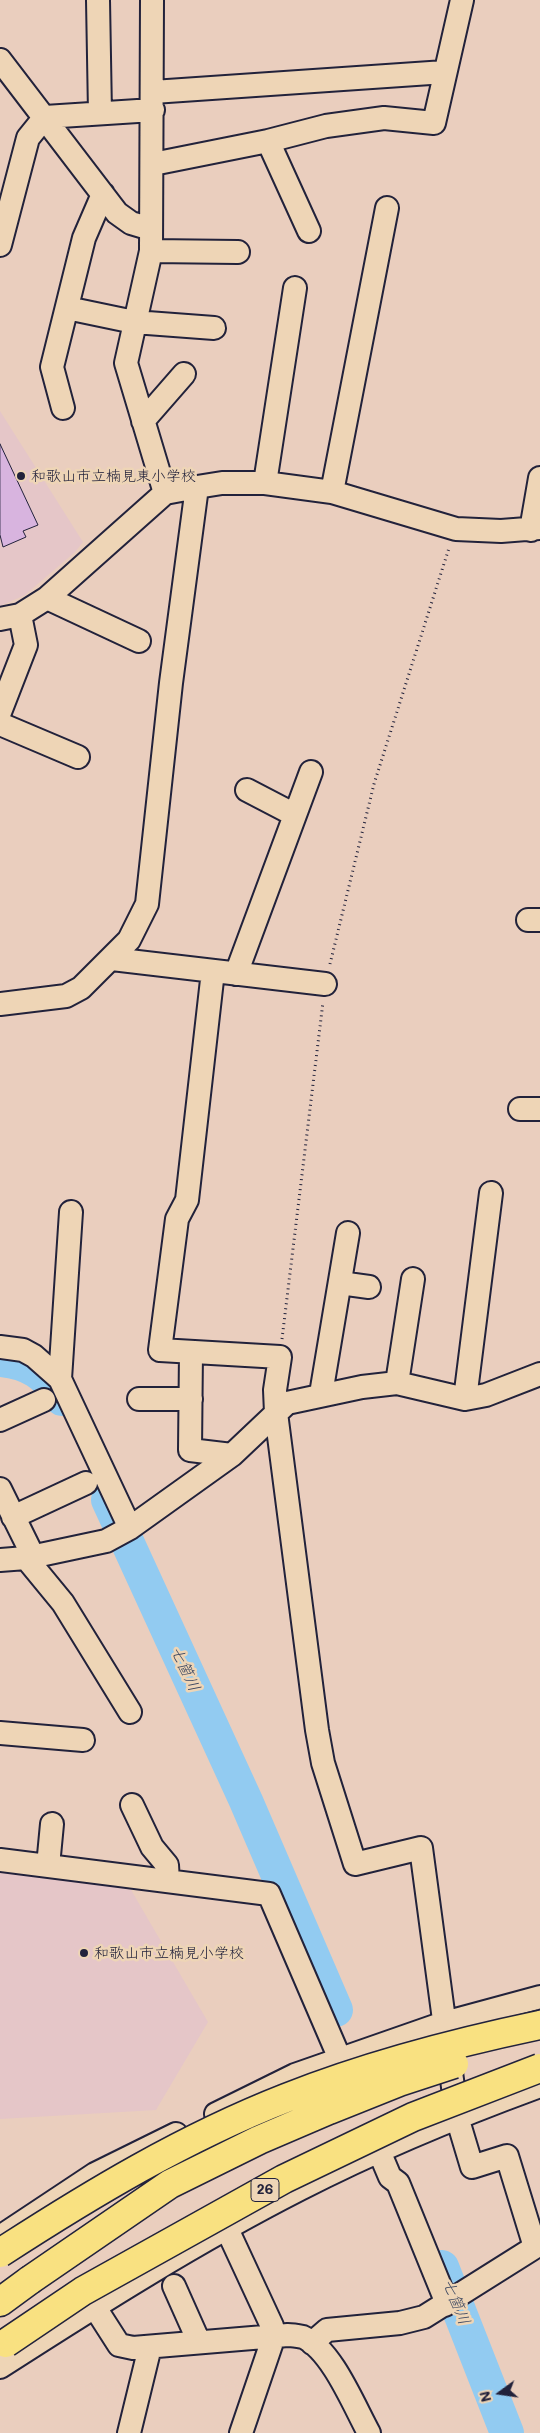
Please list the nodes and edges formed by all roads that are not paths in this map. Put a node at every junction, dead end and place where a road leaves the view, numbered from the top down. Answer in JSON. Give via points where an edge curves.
{"nodes":[{"id":1,"x":98,"y":0,"type":"edge"},
{"id":2,"x":152,"y":0,"type":"edge"},
{"id":3,"x":462,"y":0,"type":"edge"},
{"id":4,"x":0,"y":60,"type":"edge"},
{"id":5,"x":446,"y":72,"type":"junction"},
{"id":6,"x":153,"y":101,"type":"junction"},
{"id":7,"x":100,"y":113,"type":"junction"},
{"id":8,"x":45,"y":117,"type":"junction"},
{"id":9,"x":268,"y":141,"type":"junction"},
{"id":10,"x":153,"y":164,"type":"junction"},
{"id":11,"x":7,"y":189,"type":"edge"},
{"id":12,"x":103,"y":194,"type":"junction"},
{"id":13,"x":387,"y":208,"type":"dead end"},
{"id":14,"x":309,"y":231,"type":"dead end"},
{"id":15,"x":151,"y":240,"type":"junction"},
{"id":16,"x":0,"y":245,"type":"edge"},
{"id":17,"x":238,"y":252,"type":"dead end"},
{"id":18,"x":294,"y":288,"type":"dead end"},
{"id":19,"x":67,"y":308,"type":"junction"},
{"id":20,"x":134,"y":322,"type":"junction"},
{"id":21,"x":214,"y":328,"type":"dead end"},
{"id":22,"x":184,"y":374,"type":"dead end"},
{"id":23,"x":63,"y":408,"type":"dead end"},
{"id":24,"x":143,"y":421,"type":"junction"},
{"id":25,"x":540,"y":478,"type":"edge"},
{"id":26,"x":265,"y":483,"type":"junction"},
{"id":27,"x":197,"y":487,"type":"junction"},
{"id":28,"x":332,"y":492,"type":"junction"},
{"id":29,"x":165,"y":493,"type":"junction"},
{"id":30,"x":535,"y":529,"type":"edge"},
{"id":31,"x":47,"y":598,"type":"junction"},
{"id":32,"x":10,"y":617,"type":"edge"},
{"id":33,"x":139,"y":641,"type":"dead end"},
{"id":34,"x":0,"y":712,"type":"edge"},
{"id":35,"x":0,"y":724,"type":"edge"},
{"id":36,"x":78,"y":757,"type":"dead end"},
{"id":37,"x":311,"y":772,"type":"dead end"},
{"id":38,"x":248,"y":790,"type":"dead end"},
{"id":39,"x":295,"y":815,"type":"junction"},
{"id":40,"x":112,"y":959,"type":"junction"},
{"id":41,"x":214,"y":971,"type":"junction"},
{"id":42,"x":236,"y":974,"type":"junction"},
{"id":43,"x":326,"y":984,"type":"road end"},
{"id":44,"x":0,"y":1004,"type":"edge"},
{"id":45,"x":490,"y":1193,"type":"dead end"},
{"id":46,"x":71,"y":1212,"type":"dead end"},
{"id":47,"x":348,"y":1233,"type":"dead end"},
{"id":48,"x":413,"y":1279,"type":"dead end"},
{"id":49,"x":340,"y":1283,"type":"junction"},
{"id":50,"x":368,"y":1287,"type":"dead end"},
{"id":51,"x":0,"y":1347,"type":"edge"},
{"id":52,"x":191,"y":1352,"type":"junction"},
{"id":53,"x":540,"y":1374,"type":"edge"},
{"id":54,"x":60,"y":1379,"type":"junction"},
{"id":55,"x":397,"y":1383,"type":"junction"},
{"id":56,"x":320,"y":1394,"type":"junction"},
{"id":57,"x":139,"y":1399,"type":"dead end"},
{"id":58,"x":465,"y":1399,"type":"junction"},
{"id":59,"x":44,"y":1400,"type":"dead end"},
{"id":60,"x":191,"y":1400,"type":"junction"},
{"id":61,"x":276,"y":1413,"type":"junction"},
{"id":62,"x":0,"y":1420,"type":"edge"},
{"id":63,"x":232,"y":1456,"type":"junction"},
{"id":64,"x":86,"y":1483,"type":"dead end"},
{"id":65,"x":0,"y":1489,"type":"edge"},
{"id":66,"x":13,"y":1517,"type":"junction"},
{"id":67,"x":123,"y":1532,"type":"junction"},
{"id":68,"x":29,"y":1557,"type":"junction"},
{"id":69,"x":0,"y":1560,"type":"edge"},
{"id":70,"x":130,"y":1712,"type":"dead end"},
{"id":71,"x":0,"y":1733,"type":"edge"},
{"id":72,"x":83,"y":1740,"type":"dead end"},
{"id":73,"x":132,"y":1805,"type":"dead end"},
{"id":74,"x":52,"y":1824,"type":"dead end"},
{"id":75,"x":0,"y":1860,"type":"edge"},
{"id":76,"x":48,"y":1866,"type":"junction"},
{"id":77,"x":168,"y":1881,"type":"junction"},
{"id":78,"x":540,"y":1997,"type":"edge"},
{"id":79,"x":444,"y":2023,"type":"junction"},
{"id":80,"x":540,"y":2025,"type":"edge"},
{"id":81,"x":540,"y":2038,"type":"edge"},
{"id":82,"x":540,"y":2055,"type":"edge"},
{"id":83,"x":340,"y":2059,"type":"junction"},
{"id":84,"x":540,"y":2068,"type":"edge"},
{"id":85,"x":540,"y":2086,"type":"edge"},
{"id":86,"x":457,"y":2117,"type":"junction"},
{"id":87,"x":379,"y":2150,"type":"junction"},
{"id":88,"x":227,"y":2229,"type":"junction"},
{"id":89,"x":0,"y":2237,"type":"edge"},
{"id":90,"x":537,"y":2246,"type":"edge"},
{"id":91,"x":0,"y":2253,"type":"edge"},
{"id":92,"x":30,"y":2280,"type":"junction"},
{"id":93,"x":174,"y":2286,"type":"dead end"},
{"id":94,"x":452,"y":2301,"type":"junction"},
{"id":95,"x":0,"y":2302,"type":"edge"},
{"id":96,"x":94,"y":2306,"type":"junction"},
{"id":97,"x":274,"y":2336,"type":"junction"},
{"id":98,"x":199,"y":2342,"type":"junction"},
{"id":99,"x":312,"y":2343,"type":"junction"},
{"id":100,"x":150,"y":2346,"type":"junction"},
{"id":101,"x":2,"y":2352,"type":"edge"},
{"id":102,"x":129,"y":2433,"type":"edge"},
{"id":103,"x":241,"y":2433,"type":"edge"},
{"id":104,"x":369,"y":2433,"type":"edge"}],
"edges":[{"from":1,"to":7,"type":"street"},
{"from":2,"to":6,"type":"street"},
{"from":3,"to":5,"type":"street"},
{"from":4,"to":8,"type":"street"},
{"from":5,"to":6,"type":"street"},
{"from":5,"to":9,"type":"street","via":[[434,123],[384,118],[326,126]]},
{"from":6,"to":7,"type":"street"},
{"from":6,"to":10,"type":"street"},
{"from":7,"to":8,"type":"street"},
{"from":8,"to":11,"type":"street","via":[[28,138]]},
{"from":8,"to":12,"type":"street"},
{"from":9,"to":10,"type":"street"},
{"from":9,"to":14,"type":"street"},
{"from":10,"to":15,"type":"street"},
{"from":11,"to":16,"type":"street"},
{"from":12,"to":15,"type":"street","via":[[118,213]]},
{"from":12,"to":19,"type":"street","via":[[84,238]]},
{"from":13,"to":28,"type":"street"},
{"from":15,"to":17,"type":"street"},
{"from":15,"to":20,"type":"street"},
{"from":18,"to":26,"type":"street"},
{"from":19,"to":20,"type":"street"},
{"from":19,"to":23,"type":"street","via":[[52,367]]},
{"from":20,"to":21,"type":"street"},
{"from":20,"to":24,"type":"street","via":[[126,363]]},
{"from":22,"to":24,"type":"street"},
{"from":24,"to":29,"type":"street"},
{"from":25,"to":30,"type":"street"},
{"from":26,"to":27,"type":"street","via":[[222,483]]},
{"from":26,"to":28,"type":"street"},
{"from":27,"to":29,"type":"street"},
{"from":27,"to":40,"type":"street","via":[[147,904],[129,940]]},
{"from":28,"to":30,"type":"street","via":[[456,529]]},
{"from":29,"to":31,"type":"street"},
{"from":31,"to":32,"type":"street"},
{"from":31,"to":33,"type":"street"},
{"from":32,"to":34,"type":"street","via":[[26,645]]},
{"from":35,"to":36,"type":"street"},
{"from":37,"to":39,"type":"street"},
{"from":38,"to":39,"type":"street"},
{"from":39,"to":42,"type":"street"},
{"from":40,"to":41,"type":"street"},
{"from":40,"to":44,"type":"street","via":[[81,988],[66,996]]},
{"from":41,"to":42,"type":"street"},
{"from":41,"to":52,"type":"street","via":[[187,1200],[177,1219],[160,1350]]},
{"from":42,"to":43,"type":"street"},
{"from":45,"to":58,"type":"street"},
{"from":46,"to":54,"type":"street"},
{"from":47,"to":49,"type":"street"},
{"from":48,"to":55,"type":"street"},
{"from":49,"to":50,"type":"street"},
{"from":49,"to":56,"type":"street"},
{"from":51,"to":54,"type":"street","via":[[22,1350],[34,1356]]},
{"from":52,"to":60,"type":"street"},
{"from":52,"to":61,"type":"street","via":[[280,1357]]},
{"from":53,"to":58,"type":"street","via":[[486,1395]]},
{"from":54,"to":67,"type":"street"},
{"from":55,"to":56,"type":"street"},
{"from":55,"to":58,"type":"street"},
{"from":56,"to":61,"type":"street","via":[[287,1403]]},
{"from":57,"to":60,"type":"street"},
{"from":59,"to":62,"type":"street"},
{"from":60,"to":63,"type":"street","via":[[190,1450]]},
{"from":61,"to":63,"type":"street"},
{"from":61,"to":79,"type":"street","via":[[323,1762],[354,1864],[421,1848]]},
{"from":63,"to":67,"type":"street"},
{"from":64,"to":66,"type":"street"},
{"from":65,"to":66,"type":"street"},
{"from":66,"to":68,"type":"street"},
{"from":67,"to":68,"type":"street","via":[[106,1542]]},
{"from":68,"to":69,"type":"street"},
{"from":68,"to":70,"type":"street","via":[[62,1603]]},
{"from":71,"to":72,"type":"street"},
{"from":73,"to":77,"type":"street","via":[[152,1847],[167,1865]]},
{"from":74,"to":76,"type":"street"},
{"from":75,"to":76,"type":"street"},
{"from":76,"to":77,"type":"street"},
{"from":77,"to":83,"type":"street","via":[[269,1894]]},
{"from":78,"to":79,"type":"street"},
{"from":79,"to":83,"type":"street"},
{"from":79,"to":86,"type":"street"},
{"from":80,"to":91,"type":"highway","bridge":true,"via":[[346,2076],[285,2099],[201,2136],[93,2193]]},
{"from":81,"to":92,"type":"highway","number":"26","bridge":true,"via":[[400,2082],[258,2140],[170,2184]]},
{"from":82,"to":92,"type":"highway","number":"26","bridge":true,"via":[[404,2098],[320,2131],[185,2195]]},
{"from":83,"to":89,"type":"street","via":[[295,2075],[95,2174]]},
{"from":84,"to":101,"type":"highway","number":"26","bridge":true,"via":[[413,2117],[284,2179],[83,2291]]},
{"from":85,"to":86,"type":"street"},
{"from":86,"to":87,"type":"street"},
{"from":86,"to":90,"type":"street","via":[[472,2167],[507,2156]]},
{"from":87,"to":88,"type":"street"},
{"from":87,"to":94,"type":"street","via":[[390,2177],[398,2183],[444,2296]]},
{"from":88,"to":96,"type":"street"},
{"from":88,"to":97,"type":"street"},
{"from":90,"to":94,"type":"street"},
{"from":92,"to":95,"type":"highway","number":"26"},
{"from":93,"to":98,"type":"street"},
{"from":94,"to":99,"type":"street","via":[[424,2317],[400,2323],[327,2330]]},
{"from":96,"to":100,"type":"street","via":[[119,2345],[133,2348]]},
{"from":96,"to":101,"type":"street"},
{"from":97,"to":98,"type":"street"},
{"from":97,"to":99,"type":"street","via":[[302,2337]]},
{"from":97,"to":103,"type":"street"},
{"from":98,"to":100,"type":"street"},
{"from":99,"to":104,"type":"street","via":[[329,2361]]},
{"from":100,"to":102,"type":"street"}]}
